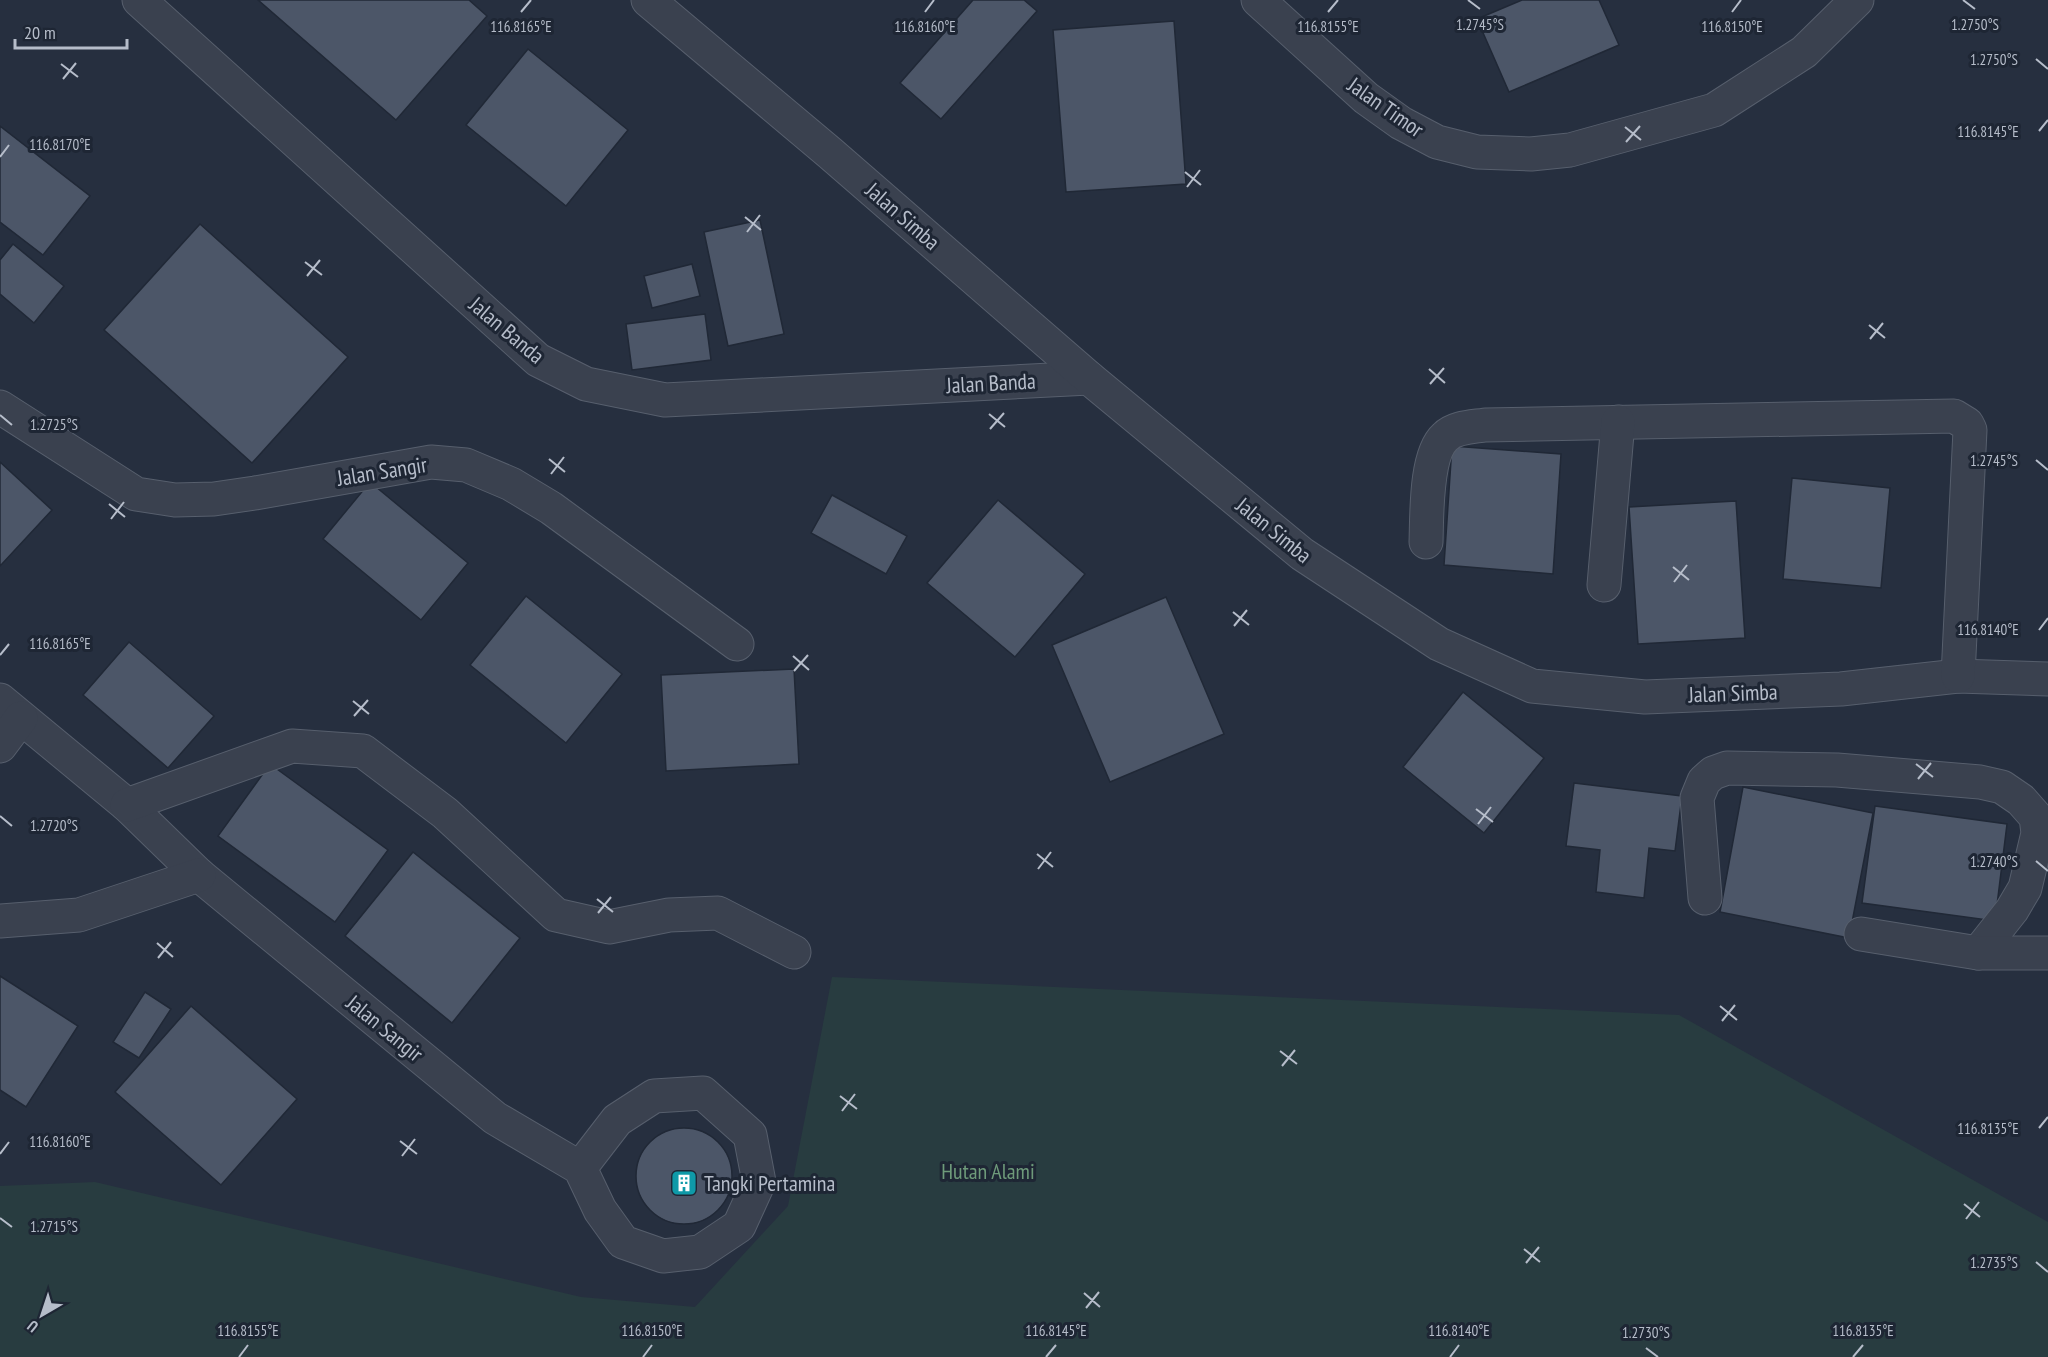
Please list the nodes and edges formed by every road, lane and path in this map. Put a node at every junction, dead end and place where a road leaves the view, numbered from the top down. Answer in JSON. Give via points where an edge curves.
{"nodes":[{"id":1,"x":139,"y":0,"type":"edge"},
{"id":2,"x":648,"y":0,"type":"edge"},
{"id":3,"x":1258,"y":0,"type":"edge"},
{"id":4,"x":1857,"y":0,"type":"edge"},
{"id":5,"x":1089,"y":378,"type":"junction"},
{"id":6,"x":0,"y":407,"type":"edge"},
{"id":7,"x":1618,"y":422,"type":"junction"},
{"id":8,"x":1426,"y":543,"type":"dead end"},
{"id":9,"x":1604,"y":585,"type":"dead end"},
{"id":10,"x":737,"y":644,"type":"dead end"},
{"id":11,"x":1958,"y":676,"type":"junction"},
{"id":12,"x":2048,"y":679,"type":"edge"},
{"id":13,"x":10,"y":709,"type":"edge"},
{"id":14,"x":0,"y":746,"type":"edge"},
{"id":15,"x":127,"y":805,"type":"junction"},
{"id":16,"x":199,"y":875,"type":"junction"},
{"id":17,"x":1705,"y":898,"type":"dead end"},
{"id":18,"x":0,"y":921,"type":"edge"},
{"id":19,"x":1861,"y":934,"type":"dead end"},
{"id":20,"x":794,"y":952,"type":"dead end"},
{"id":21,"x":1978,"y":953,"type":"junction"},
{"id":22,"x":2048,"y":953,"type":"edge"},
{"id":23,"x":580,"y":1168,"type":"junction"}],
"edges":[{"from":1,"to":5,"type":"street","name":"Jalan Banda","via":[[538,360],[586,384],[665,399]]},
{"from":2,"to":5,"type":"street","name":"Jalan Simba"},
{"from":3,"to":4,"type":"street","name":"Jalan Timor","via":[[1366,98],[1401,123],[1437,142],[1477,152],[1531,154],[1570,150],[1714,110],[1804,52]]},
{"from":5,"to":11,"type":"street","name":"Jalan Simba","via":[[1302,554],[1439,644],[1532,686],[1645,697],[1841,689]]},
{"from":6,"to":10,"type":"street","name":"Jalan Sangir","via":[[136,494],[175,500],[255,493],[431,462],[466,465],[511,484],[551,508]]},
{"from":7,"to":8,"type":"street","via":[[1457,429],[1444,438],[1428,480]]},
{"from":7,"to":9,"type":"street"},
{"from":7,"to":11,"type":"street","via":[[1944,415],[1961,419],[1970,430]]},
{"from":11,"to":12,"type":"street","name":"Jalan Simba"},
{"from":13,"to":14,"type":"street","name":"Jalan Sangir"},
{"from":13,"to":15,"type":"street","name":"Jalan Sangir"},
{"from":15,"to":16,"type":"street","name":"Jalan Sangir"},
{"from":15,"to":20,"type":"street","via":[[292,746],[363,751],[445,813],[556,915],[609,927],[669,915],[718,913]]},
{"from":16,"to":18,"type":"street","via":[[79,915]]},
{"from":16,"to":23,"type":"street","name":"Jalan Sangir","via":[[495,1118]]},
{"from":17,"to":21,"type":"street","via":[[1697,798],[1704,781],[1713,773],[1727,768],[1837,770],[1980,782],[2002,787],[2020,800],[2036,817],[2038,833],[2025,888]]},
{"from":19,"to":21,"type":"street"},
{"from":21,"to":22,"type":"street"},
{"from":23,"to":23,"type":"street","via":[[600,1210],[623,1242],[663,1256],[700,1252],[739,1226],[759,1182],[750,1135],[704,1093],[654,1096],[617,1120]]}]}
